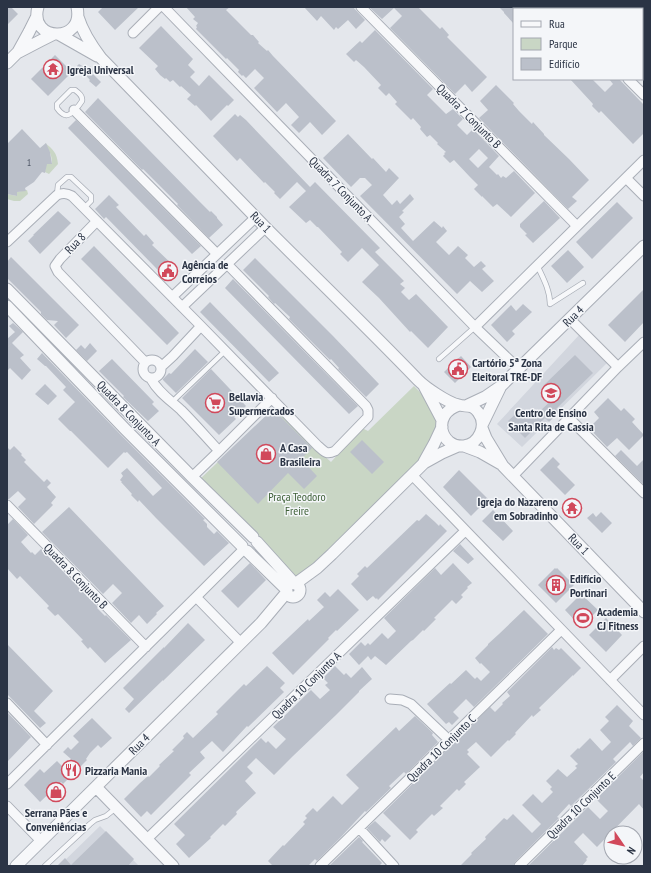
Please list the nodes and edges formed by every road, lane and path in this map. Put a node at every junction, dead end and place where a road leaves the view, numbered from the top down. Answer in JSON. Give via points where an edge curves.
{"nodes":[{"id":1,"x":159,"y":7,"type":"edge"},
{"id":2,"x":164,"y":7,"type":"edge"},
{"id":3,"x":361,"y":7,"type":"edge"},
{"id":4,"x":37,"y":10,"type":"edge"},
{"id":5,"x":78,"y":10,"type":"edge"},
{"id":6,"x":133,"y":33,"type":"dead end"},
{"id":7,"x":57,"y":34,"type":"junction"},
{"id":8,"x":17,"y":53,"type":"junction"},
{"id":9,"x":100,"y":58,"type":"junction"},
{"id":10,"x":7,"y":63,"type":"edge"},
{"id":11,"x":629,"y":80,"type":"edge"},
{"id":12,"x":644,"y":95,"type":"edge"},
{"id":13,"x":74,"y":110,"type":"junction"},
{"id":14,"x":644,"y":160,"type":"edge"},
{"id":15,"x":626,"y":178,"type":"junction"},
{"id":16,"x":57,"y":194,"type":"junction"},
{"id":17,"x":644,"y":196,"type":"edge"},
{"id":18,"x":84,"y":208,"type":"junction"},
{"id":19,"x":256,"y":217,"type":"junction"},
{"id":20,"x":97,"y":221,"type":"junction"},
{"id":21,"x":577,"y":226,"type":"junction"},
{"id":22,"x":266,"y":227,"type":"junction"},
{"id":23,"x":235,"y":237,"type":"junction"},
{"id":24,"x":7,"y":242,"type":"edge"},
{"id":25,"x":644,"y":246,"type":"edge"},
{"id":26,"x":245,"y":247,"type":"junction"},
{"id":27,"x":217,"y":254,"type":"junction"},
{"id":28,"x":227,"y":264,"type":"junction"},
{"id":29,"x":537,"y":265,"type":"junction"},
{"id":30,"x":583,"y":283,"type":"dead end"},
{"id":31,"x":186,"y":284,"type":"junction"},
{"id":32,"x":7,"y":289,"type":"edge"},
{"id":33,"x":195,"y":294,"type":"junction"},
{"id":34,"x":172,"y":297,"type":"junction"},
{"id":35,"x":7,"y":306,"type":"edge"},
{"id":36,"x":182,"y":307,"type":"junction"},
{"id":37,"x":570,"y":320,"type":"junction"},
{"id":38,"x":201,"y":326,"type":"junction"},
{"id":39,"x":475,"y":327,"type":"junction"},
{"id":40,"x":644,"y":342,"type":"edge"},
{"id":41,"x":225,"y":351,"type":"junction"},
{"id":42,"x":439,"y":359,"type":"dead end"},
{"id":43,"x":145,"y":362,"type":"junction"},
{"id":44,"x":161,"y":367,"type":"junction"},
{"id":45,"x":618,"y":367,"type":"junction"},
{"id":46,"x":519,"y":370,"type":"junction"},
{"id":47,"x":151,"y":379,"type":"junction"},
{"id":48,"x":424,"y":385,"type":"junction"},
{"id":49,"x":501,"y":386,"type":"junction"},
{"id":50,"x":272,"y":398,"type":"junction"},
{"id":51,"x":172,"y":402,"type":"junction"},
{"id":52,"x":463,"y":405,"type":"junction"},
{"id":53,"x":134,"y":418,"type":"junction"},
{"id":54,"x":569,"y":418,"type":"junction"},
{"id":55,"x":442,"y":424,"type":"junction"},
{"id":56,"x":482,"y":426,"type":"junction"},
{"id":57,"x":125,"y":428,"type":"junction"},
{"id":58,"x":145,"y":430,"type":"junction"},
{"id":59,"x":136,"y":440,"type":"junction"},
{"id":60,"x":461,"y":446,"type":"junction"},
{"id":61,"x":219,"y":451,"type":"junction"},
{"id":62,"x":424,"y":463,"type":"junction"},
{"id":63,"x":503,"y":466,"type":"junction"},
{"id":64,"x":412,"y":475,"type":"junction"},
{"id":65,"x":513,"y":476,"type":"junction"},
{"id":66,"x":192,"y":477,"type":"junction"},
{"id":67,"x":644,"y":493,"type":"edge"},
{"id":68,"x":7,"y":505,"type":"edge"},
{"id":69,"x":465,"y":531,"type":"junction"},
{"id":70,"x":255,"y":539,"type":"junction"},
{"id":71,"x":244,"y":549,"type":"junction"},
{"id":72,"x":292,"y":589,"type":"junction"},
{"id":73,"x":196,"y":597,"type":"junction"},
{"id":74,"x":644,"y":612,"type":"edge"},
{"id":75,"x":561,"y":630,"type":"junction"},
{"id":76,"x":241,"y":642,"type":"junction"},
{"id":77,"x":644,"y":646,"type":"edge"},
{"id":78,"x":146,"y":647,"type":"junction"},
{"id":79,"x":610,"y":680,"type":"junction"},
{"id":80,"x":390,"y":699,"type":"dead end"},
{"id":81,"x":7,"y":703,"type":"edge"},
{"id":82,"x":644,"y":715,"type":"edge"},
{"id":83,"x":449,"y":740,"type":"junction"},
{"id":84,"x":644,"y":743,"type":"edge"},
{"id":85,"x":47,"y":745,"type":"junction"},
{"id":86,"x":7,"y":784,"type":"edge"},
{"id":87,"x":96,"y":787,"type":"junction"},
{"id":88,"x":7,"y":806,"type":"edge"},
{"id":89,"x":116,"y":808,"type":"junction"},
{"id":90,"x":359,"y":828,"type":"junction"},
{"id":91,"x":147,"y":839,"type":"junction"},
{"id":92,"x":41,"y":842,"type":"junction"},
{"id":93,"x":16,"y":866,"type":"edge"},
{"id":94,"x":45,"y":866,"type":"edge"},
{"id":95,"x":173,"y":866,"type":"edge"},
{"id":96,"x":320,"y":866,"type":"edge"},
{"id":97,"x":394,"y":866,"type":"edge"},
{"id":98,"x":519,"y":866,"type":"edge"}],
"edges":[{"from":1,"to":6,"type":"street"},
{"from":2,"to":39,"type":"street","name":"Quadra 7 Conjunto A"},
{"from":3,"to":21,"type":"street","name":"Quadra 7 Conjunto B"},
{"from":4,"to":7,"type":"street","via":[[38,23],[42,28]]},
{"from":4,"to":8,"type":"street","via":[[29,32]]},
{"from":5,"to":7,"type":"street","via":[[76,23],[72,29]]},
{"from":5,"to":9,"type":"street","via":[[81,26]]},
{"from":7,"to":8,"type":"street"},
{"from":7,"to":9,"type":"street"},
{"from":8,"to":10,"type":"street"},
{"from":9,"to":19,"type":"street","name":"Rua 1"},
{"from":11,"to":12,"type":"street"},
{"from":13,"to":13,"type":"lane","via":[[83,99],[73,90],[57,106],[64,115],[69,115]]},
{"from":13,"to":27,"type":"street"},
{"from":14,"to":15,"type":"street"},
{"from":15,"to":17,"type":"street"},
{"from":15,"to":21,"type":"street"},
{"from":16,"to":18,"type":"street","via":[[67,193]]},
{"from":16,"to":18,"type":"lane","via":[[58,185],[67,177],[71,177],[91,196],[91,201]]},
{"from":16,"to":24,"type":"street"},
{"from":18,"to":20,"type":"street"},
{"from":19,"to":22,"type":"street","name":"Rua 1"},
{"from":19,"to":23,"type":"street"},
{"from":20,"to":34,"type":"street"},
{"from":20,"to":43,"type":"street","name":"Rua 8","via":[[54,266]]},
{"from":21,"to":29,"type":"street"},
{"from":22,"to":26,"type":"street"},
{"from":22,"to":48,"type":"street","name":"Rua 1"},
{"from":23,"to":26,"type":"street"},
{"from":23,"to":27,"type":"street"},
{"from":25,"to":37,"type":"street","name":"Rua 4"},
{"from":26,"to":28,"type":"street"},
{"from":27,"to":31,"type":"street"},
{"from":28,"to":33,"type":"street"},
{"from":28,"to":50,"type":"street","via":[[366,406],[368,417],[330,453],[325,452]]},
{"from":29,"to":30,"type":"lane","via":[[549,291],[550,304]]},
{"from":29,"to":39,"type":"street"},
{"from":31,"to":33,"type":"street"},
{"from":31,"to":34,"type":"street"},
{"from":32,"to":53,"type":"street","name":"Quadra 8 Conjunto A"},
{"from":33,"to":36,"type":"street"},
{"from":34,"to":36,"type":"street"},
{"from":35,"to":57,"type":"street","name":"Quadra 8 Conjunto A"},
{"from":36,"to":38,"type":"street"},
{"from":37,"to":45,"type":"street"},
{"from":37,"to":46,"type":"street","name":"Rua 4"},
{"from":38,"to":41,"type":"street"},
{"from":38,"to":44,"type":"street"},
{"from":39,"to":42,"type":"lane"},
{"from":39,"to":46,"type":"street","name":"Quadra 7 Conjunto A"},
{"from":40,"to":45,"type":"street"},
{"from":41,"to":50,"type":"street"},
{"from":41,"to":51,"type":"lane"},
{"from":43,"to":44,"type":"street","via":[[156,361]]},
{"from":43,"to":47,"type":"street","via":[[142,371]]},
{"from":44,"to":47,"type":"street","via":[[158,377]]},
{"from":45,"to":54,"type":"street"},
{"from":46,"to":49,"type":"street","name":"Rua 4"},
{"from":47,"to":51,"type":"street"},
{"from":48,"to":52,"type":"street"},
{"from":48,"to":55,"type":"street"},
{"from":49,"to":52,"type":"street","name":"Rua 4","via":[[485,397]]},
{"from":49,"to":56,"type":"street"},
{"from":50,"to":61,"type":"street"},
{"from":51,"to":61,"type":"street"},
{"from":52,"to":55,"type":"street","via":[[448,410],[444,414]]},
{"from":52,"to":56,"type":"street","via":[[478,412]]},
{"from":53,"to":57,"type":"street","via":[[128,420]]},
{"from":53,"to":58,"type":"street","name":"Quadra 8 Conjunto A"},
{"from":54,"to":65,"type":"street"},
{"from":54,"to":67,"type":"street"},
{"from":55,"to":60,"type":"street","via":[[443,434],[447,439]]},
{"from":55,"to":62,"type":"street"},
{"from":56,"to":60,"type":"street","via":[[476,440]]},
{"from":56,"to":63,"type":"street","via":[[486,438]]},
{"from":57,"to":59,"type":"street","name":"Quadra 8 Conjunto A"},
{"from":58,"to":59,"type":"street","via":[[144,436]]},
{"from":58,"to":66,"type":"street","name":"Quadra 8 Conjunto A"},
{"from":59,"to":71,"type":"street","name":"Quadra 8 Conjunto A"},
{"from":60,"to":62,"type":"street","via":[[442,452]]},
{"from":60,"to":63,"type":"street","via":[[485,455]]},
{"from":61,"to":66,"type":"street"},
{"from":62,"to":64,"type":"street"},
{"from":63,"to":65,"type":"street","name":"Rua 1"},
{"from":64,"to":69,"type":"street"},
{"from":64,"to":72,"type":"street","name":"Rua 4","via":[[332,554]]},
{"from":65,"to":74,"type":"street","name":"Rua 1"},
{"from":66,"to":70,"type":"street","name":"Quadra 8 Conjunto A"},
{"from":68,"to":78,"type":"street","name":"Quadra 8 Conjunto B"},
{"from":69,"to":75,"type":"street"},
{"from":69,"to":91,"type":"street","name":"Quadra 10 Conjunto A"},
{"from":70,"to":71,"type":"street","via":[[254,549]]},
{"from":70,"to":72,"type":"street","name":"Quadra 8 Conjunto A"},
{"from":71,"to":72,"type":"street","name":"Quadra 8 Conjunto A"},
{"from":71,"to":73,"type":"street"},
{"from":72,"to":76,"type":"street","name":"Rua 4"},
{"from":73,"to":76,"type":"street"},
{"from":73,"to":78,"type":"street"},
{"from":75,"to":79,"type":"street"},
{"from":75,"to":83,"type":"street","name":"Quadra 10 Conjunto C"},
{"from":76,"to":87,"type":"street","name":"Rua 4"},
{"from":77,"to":79,"type":"street"},
{"from":78,"to":85,"type":"street"},
{"from":79,"to":82,"type":"street"},
{"from":80,"to":83,"type":"street","via":[[411,704]]},
{"from":81,"to":85,"type":"street"},
{"from":83,"to":90,"type":"street","name":"Quadra 10 Conjunto C"},
{"from":84,"to":98,"type":"street","name":"Quadra 10 Conjunto E"},
{"from":85,"to":86,"type":"street"},
{"from":87,"to":89,"type":"street"},
{"from":87,"to":92,"type":"street","name":"Rua 4"},
{"from":88,"to":92,"type":"street"},
{"from":89,"to":91,"type":"street"},
{"from":89,"to":94,"type":"lane","via":[[90,824]]},
{"from":90,"to":96,"type":"street","name":"Quadra 10 Conjunto C"},
{"from":90,"to":97,"type":"street"},
{"from":91,"to":95,"type":"street"},
{"from":92,"to":93,"type":"street","name":"Rua 4"}]}
